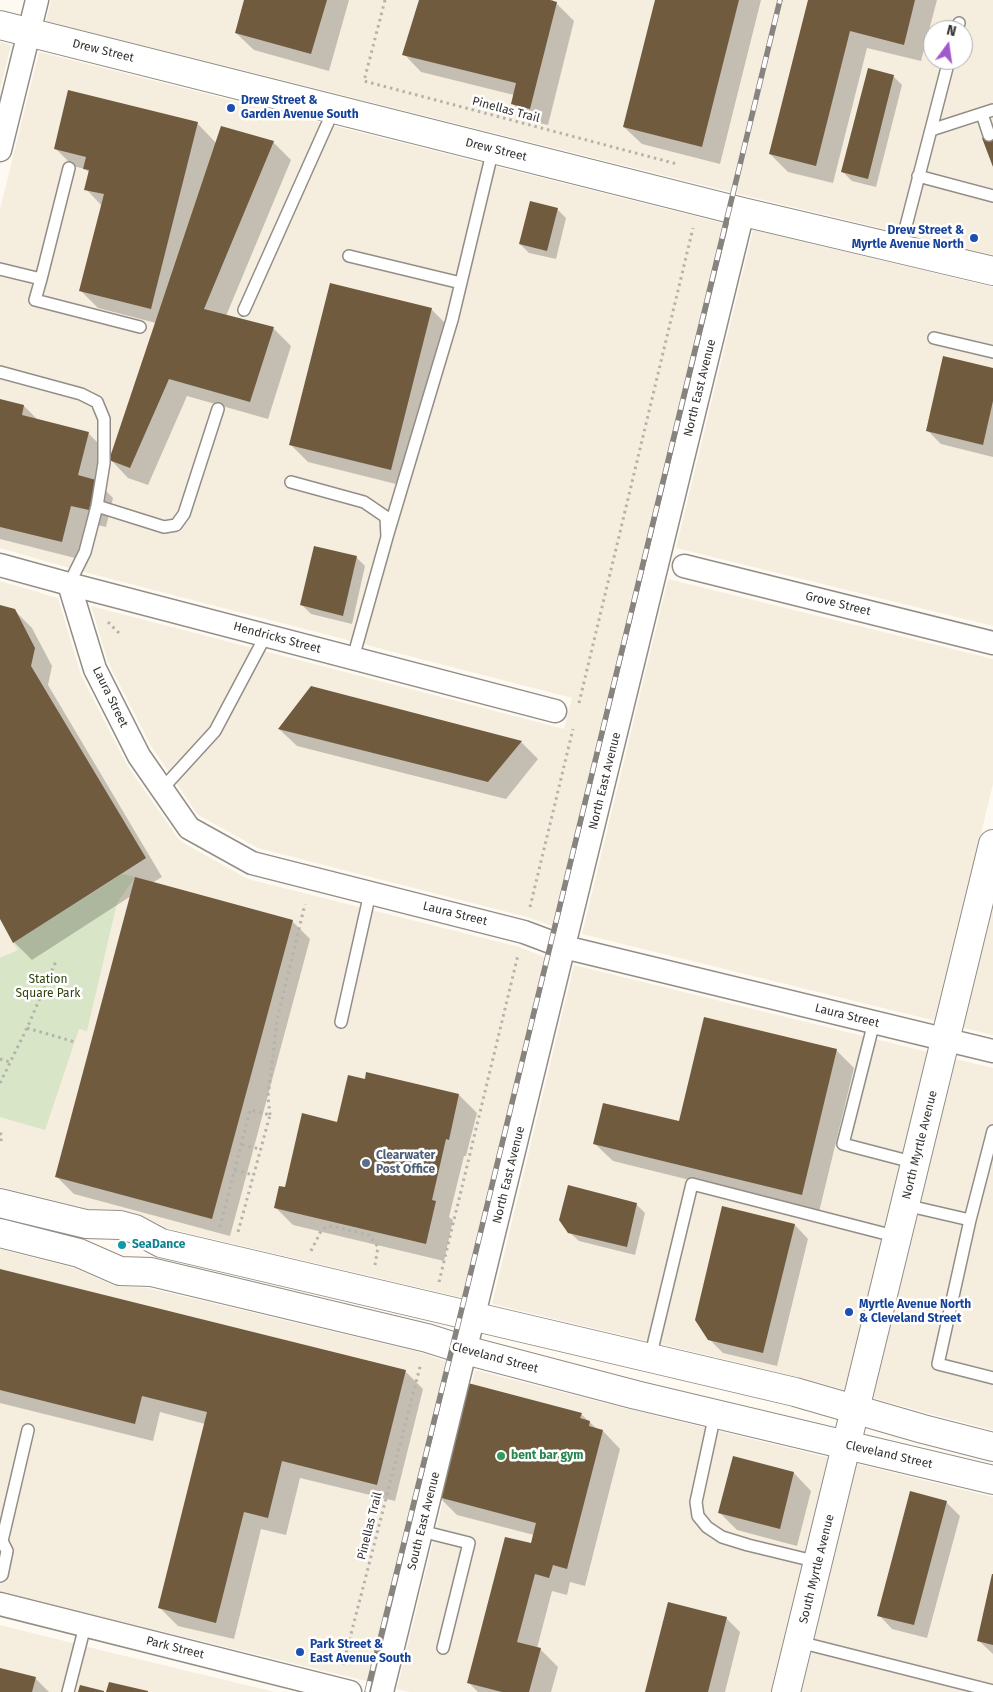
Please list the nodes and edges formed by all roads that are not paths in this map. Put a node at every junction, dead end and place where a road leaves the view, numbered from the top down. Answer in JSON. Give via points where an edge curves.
{"nodes":[{"id":1,"x":36,"y":0,"type":"edge"},
{"id":2,"x":0,"y":25,"type":"edge"},
{"id":3,"x":29,"y":33,"type":"junction"},
{"id":4,"x":946,"y":70,"type":"edge"},
{"id":5,"x":334,"y":109,"type":"junction"},
{"id":6,"x":993,"y":110,"type":"edge"},
{"id":7,"x":982,"y":114,"type":"junction"},
{"id":8,"x":931,"y":130,"type":"junction"},
{"id":9,"x":989,"y":135,"type":"dead end"},
{"id":10,"x":493,"y":149,"type":"junction"},
{"id":11,"x":0,"y":150,"type":"edge"},
{"id":12,"x":69,"y":168,"type":"dead end"},
{"id":13,"x":918,"y":176,"type":"junction"},
{"id":14,"x":993,"y":196,"type":"edge"},
{"id":15,"x":743,"y":212,"type":"junction"},
{"id":16,"x":900,"y":249,"type":"junction"},
{"id":17,"x":349,"y":256,"type":"dead end"},
{"id":18,"x":0,"y":269,"type":"edge"},
{"id":19,"x":993,"y":271,"type":"edge"},
{"id":20,"x":40,"y":280,"type":"junction"},
{"id":21,"x":461,"y":283,"type":"junction"},
{"id":22,"x":244,"y":310,"type":"dead end"},
{"id":23,"x":140,"y":327,"type":"dead end"},
{"id":24,"x":934,"y":338,"type":"dead end"},
{"id":25,"x":993,"y":352,"type":"edge"},
{"id":26,"x":0,"y":372,"type":"edge"},
{"id":27,"x":218,"y":409,"type":"dead end"},
{"id":28,"x":291,"y":482,"type":"dead end"},
{"id":29,"x":97,"y":506,"type":"junction"},
{"id":30,"x":387,"y":537,"type":"junction"},
{"id":31,"x":0,"y":564,"type":"edge"},
{"id":32,"x":684,"y":566,"type":"dead end"},
{"id":33,"x":69,"y":584,"type":"junction"},
{"id":34,"x":266,"y":635,"type":"junction"},
{"id":35,"x":993,"y":643,"type":"edge"},
{"id":36,"x":352,"y":658,"type":"junction"},
{"id":37,"x":555,"y":710,"type":"dead end"},
{"id":38,"x":162,"y":789,"type":"junction"},
{"id":39,"x":993,"y":844,"type":"edge"},
{"id":40,"x":370,"y":893,"type":"junction"},
{"id":41,"x":564,"y":946,"type":"junction"},
{"id":42,"x":341,"y":1022,"type":"dead end"},
{"id":43,"x":874,"y":1022,"type":"junction"},
{"id":44,"x":946,"y":1040,"type":"junction"},
{"id":45,"x":993,"y":1052,"type":"edge"},
{"id":46,"x":993,"y":1131,"type":"edge"},
{"id":47,"x":916,"y":1163,"type":"junction"},
{"id":48,"x":0,"y":1203,"type":"edge"},
{"id":49,"x":905,"y":1204,"type":"junction"},
{"id":50,"x":970,"y":1220,"type":"junction"},
{"id":51,"x":0,"y":1233,"type":"edge"},
{"id":52,"x":898,"y":1237,"type":"junction"},
{"id":53,"x":474,"y":1316,"type":"junction"},
{"id":54,"x":466,"y":1350,"type":"junction"},
{"id":55,"x":650,"y":1358,"type":"junction"},
{"id":56,"x":993,"y":1378,"type":"edge"},
{"id":57,"x":855,"y":1409,"type":"junction"},
{"id":58,"x":715,"y":1414,"type":"junction"},
{"id":59,"x":28,"y":1430,"type":"dead end"},
{"id":60,"x":847,"y":1446,"type":"junction"},
{"id":61,"x":993,"y":1446,"type":"edge"},
{"id":62,"x":993,"y":1480,"type":"edge"},
{"id":63,"x":421,"y":1531,"type":"junction"},
{"id":64,"x":1,"y":1542,"type":"edge"},
{"id":65,"x":819,"y":1562,"type":"junction"},
{"id":66,"x":0,"y":1576,"type":"edge"},
{"id":67,"x":0,"y":1604,"type":"edge"},
{"id":68,"x":85,"y":1626,"type":"junction"},
{"id":69,"x":799,"y":1642,"type":"junction"},
{"id":70,"x":443,"y":1648,"type":"dead end"},
{"id":71,"x":343,"y":1690,"type":"edge"},
{"id":72,"x":993,"y":1691,"type":"edge"},
{"id":73,"x":68,"y":1692,"type":"edge"},
{"id":74,"x":382,"y":1692,"type":"edge"},
{"id":75,"x":786,"y":1692,"type":"edge"}],
"edges":[{"from":1,"to":3,"type":"street"},
{"from":2,"to":3,"type":"street","name":"Drew Street"},
{"from":3,"to":5,"type":"street","name":"Drew Street"},
{"from":3,"to":11,"type":"street"},
{"from":4,"to":8,"type":"lane"},
{"from":5,"to":10,"type":"street","name":"Drew Street"},
{"from":5,"to":22,"type":"lane"},
{"from":6,"to":7,"type":"lane"},
{"from":7,"to":8,"type":"lane"},
{"from":7,"to":9,"type":"lane"},
{"from":8,"to":13,"type":"lane"},
{"from":10,"to":15,"type":"street","name":"Drew Street"},
{"from":10,"to":21,"type":"lane"},
{"from":12,"to":20,"type":"lane"},
{"from":13,"to":14,"type":"lane"},
{"from":13,"to":16,"type":"lane"},
{"from":15,"to":16,"type":"street","name":"Drew Street"},
{"from":15,"to":41,"type":"street","name":"North East Avenue"},
{"from":16,"to":19,"type":"street","name":"Drew Street"},
{"from":17,"to":21,"type":"lane"},
{"from":18,"to":20,"type":"lane"},
{"from":20,"to":23,"type":"lane","via":[[35,300]]},
{"from":21,"to":30,"type":"lane"},
{"from":24,"to":25,"type":"lane"},
{"from":26,"to":29,"type":"lane","via":[[81,394],[97,402],[104,419],[104,463]]},
{"from":27,"to":29,"type":"lane","via":[[184,514],[176,525],[164,528]]},
{"from":28,"to":30,"type":"lane","via":[[364,502],[386,516]]},
{"from":29,"to":33,"type":"lane","via":[[85,552]]},
{"from":30,"to":36,"type":"lane"},
{"from":31,"to":33,"type":"street","name":"Hendricks Street"},
{"from":32,"to":35,"type":"street","name":"Grove Street"},
{"from":33,"to":34,"type":"street","name":"Hendricks Street"},
{"from":33,"to":38,"type":"street","name":"Laura Street","via":[[95,669],[139,756]]},
{"from":34,"to":36,"type":"street","name":"Hendricks Street"},
{"from":34,"to":38,"type":"lane","via":[[215,731]]},
{"from":36,"to":37,"type":"street","name":"Hendricks Street"},
{"from":38,"to":40,"type":"street","name":"Laura Street","via":[[189,828],[252,863]]},
{"from":39,"to":44,"type":"street","name":"North Myrtle Avenue"},
{"from":40,"to":41,"type":"street","name":"Laura Street","via":[[524,932]]},
{"from":40,"to":42,"type":"lane"},
{"from":41,"to":43,"type":"street","name":"Laura Street"},
{"from":41,"to":53,"type":"street","name":"North East Avenue"},
{"from":43,"to":44,"type":"street","name":"Laura Street"},
{"from":43,"to":47,"type":"lane","via":[[843,1144]]},
{"from":44,"to":45,"type":"street","name":"Laura Street"},
{"from":44,"to":47,"type":"street","name":"North Myrtle Avenue"},
{"from":46,"to":50,"type":"lane"},
{"from":47,"to":49,"type":"street","name":"North Myrtle Avenue"},
{"from":48,"to":53,"type":"street","via":[[86,1224],[120,1225],[161,1243]]},
{"from":49,"to":50,"type":"lane"},
{"from":49,"to":52,"type":"street","name":"North Myrtle Avenue"},
{"from":50,"to":56,"type":"lane","via":[[938,1364]]},
{"from":51,"to":54,"type":"street","name":"Cleveland Street","via":[[79,1253],[120,1271],[151,1272]]},
{"from":52,"to":55,"type":"lane","via":[[692,1184]]},
{"from":52,"to":57,"type":"street","name":"North Myrtle Avenue"},
{"from":53,"to":54,"type":"street","name":"North East Avenue"},
{"from":53,"to":55,"type":"street"},
{"from":54,"to":58,"type":"street","name":"Cleveland Street"},
{"from":54,"to":63,"type":"street","name":"South East Avenue"},
{"from":55,"to":57,"type":"street"},
{"from":57,"to":60,"type":"street","name":"North Myrtle Avenue"},
{"from":57,"to":61,"type":"street"},
{"from":58,"to":60,"type":"street","name":"Cleveland Street"},
{"from":58,"to":65,"type":"lane","via":[[696,1502],[698,1516],[706,1527],[722,1537]]},
{"from":59,"to":64,"type":"lane"},
{"from":60,"to":62,"type":"street","name":"Cleveland Street"},
{"from":60,"to":65,"type":"street","name":"South Myrtle Avenue"},
{"from":63,"to":70,"type":"lane","via":[[469,1543]]},
{"from":63,"to":74,"type":"street","name":"South East Avenue"},
{"from":64,"to":66,"type":"lane","via":[[7,1551]]},
{"from":65,"to":69,"type":"street","name":"South Myrtle Avenue"},
{"from":67,"to":68,"type":"street","name":"Park Street"},
{"from":68,"to":71,"type":"street","name":"Park Street"},
{"from":68,"to":73,"type":"lane"},
{"from":69,"to":72,"type":"lane"},
{"from":69,"to":75,"type":"street","name":"South Myrtle Avenue"}]}
